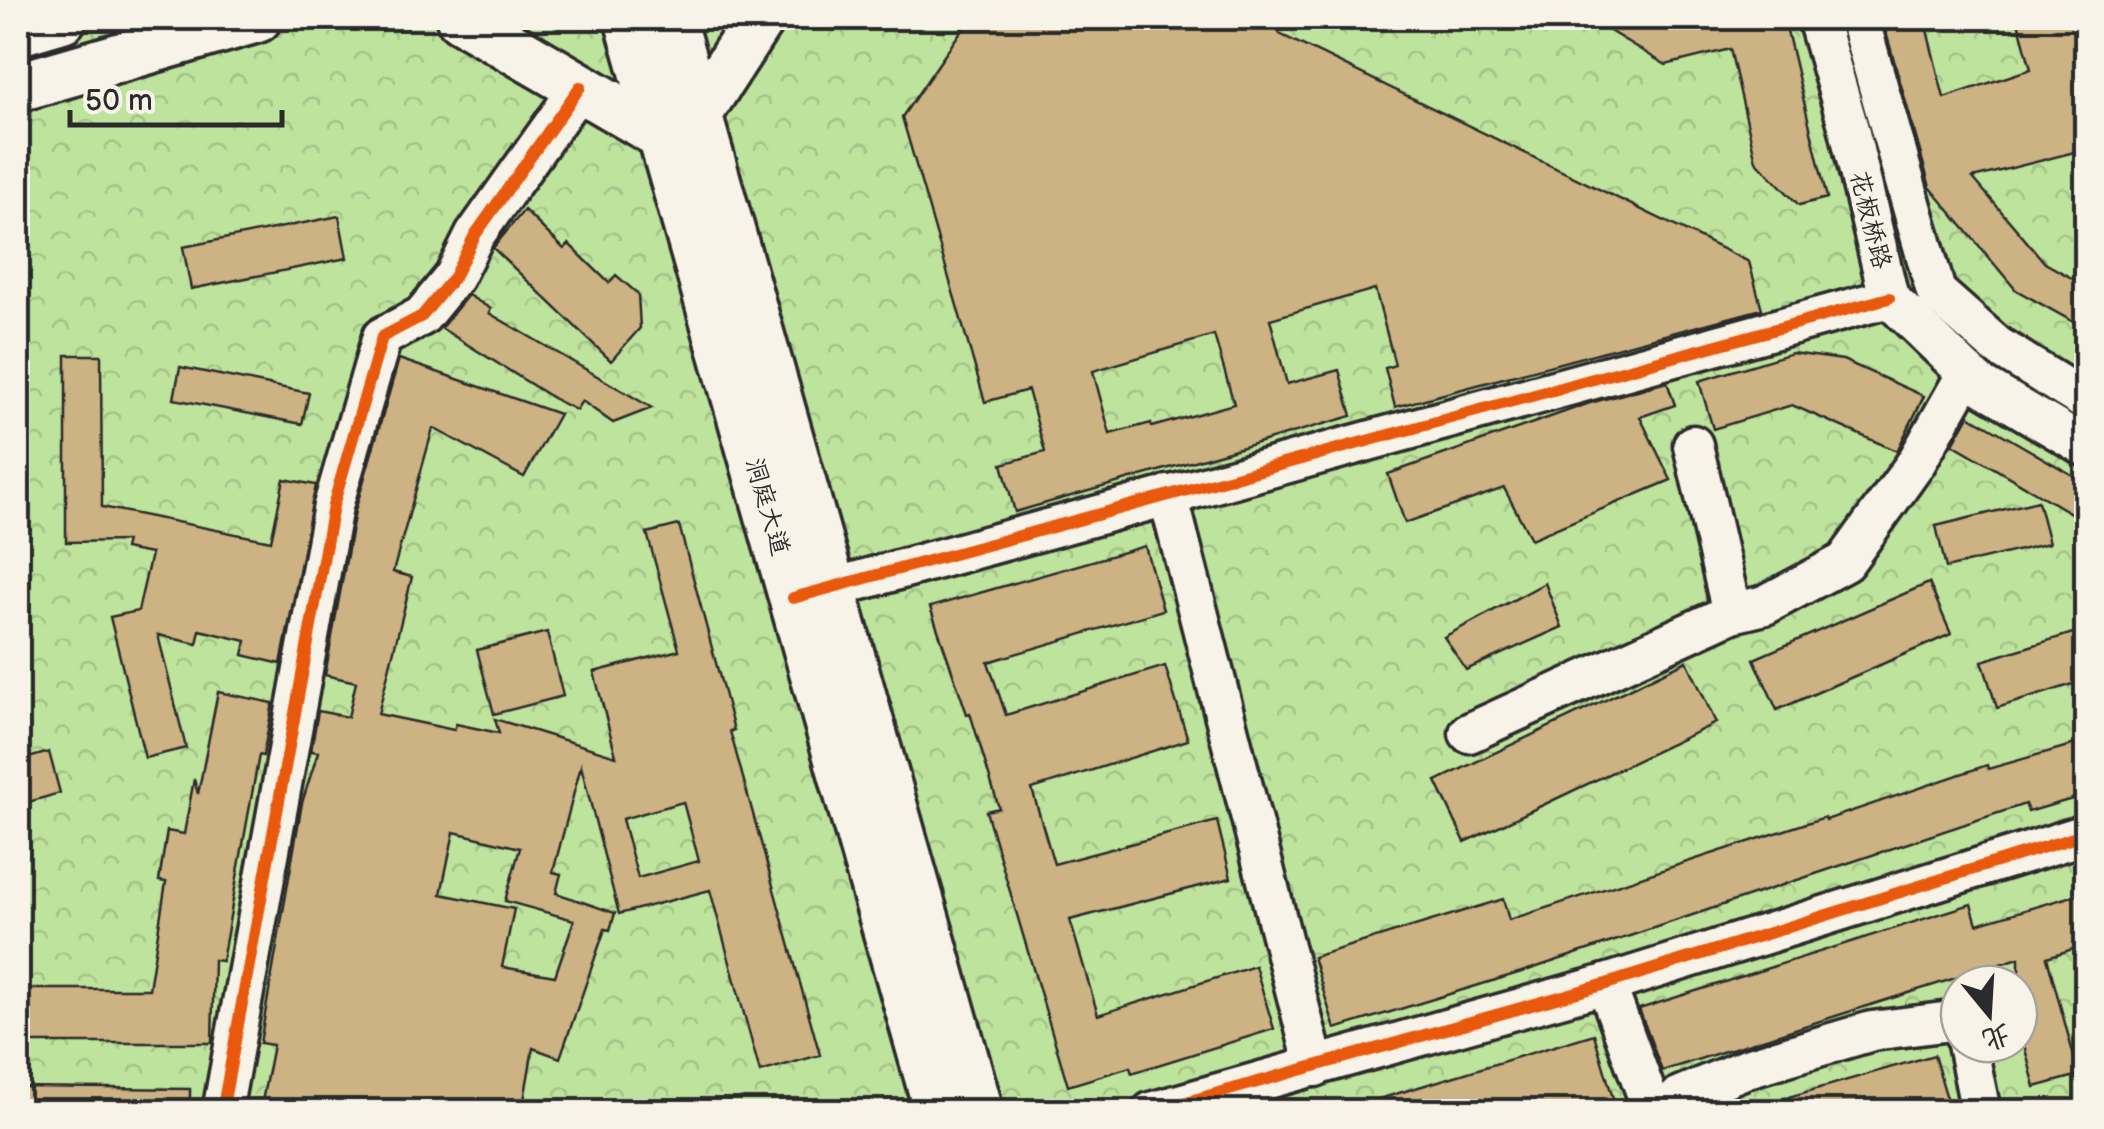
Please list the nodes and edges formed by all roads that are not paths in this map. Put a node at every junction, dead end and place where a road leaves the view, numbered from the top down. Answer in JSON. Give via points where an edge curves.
{"nodes":[{"id":1,"x":62,"y":18,"type":"edge"},
{"id":2,"x":256,"y":18,"type":"edge"},
{"id":3,"x":462,"y":18,"type":"edge"},
{"id":4,"x":629,"y":18,"type":"edge"},
{"id":5,"x":670,"y":18,"type":"edge"},
{"id":6,"x":760,"y":18,"type":"edge"},
{"id":7,"x":1817,"y":18,"type":"edge"},
{"id":8,"x":1859,"y":18,"type":"edge"},
{"id":9,"x":18,"y":30,"type":"edge"},
{"id":10,"x":18,"y":87,"type":"edge"},
{"id":11,"x":580,"y":87,"type":"junction"},
{"id":12,"x":680,"y":124,"type":"junction"},
{"id":13,"x":1889,"y":298,"type":"junction"},
{"id":14,"x":1967,"y":373,"type":"junction"},
{"id":15,"x":2086,"y":401,"type":"edge"},
{"id":16,"x":1694,"y":445,"type":"dead end"},
{"id":17,"x":2086,"y":446,"type":"edge"},
{"id":18,"x":1168,"y":495,"type":"junction"},
{"id":19,"x":812,"y":593,"type":"junction"},
{"id":20,"x":1732,"y":613,"type":"junction"},
{"id":21,"x":1470,"y":733,"type":"dead end"},
{"id":22,"x":2086,"y":834,"type":"edge"},
{"id":23,"x":1606,"y":984,"type":"junction"},
{"id":24,"x":1939,"y":1023,"type":"edge"},
{"id":25,"x":1971,"y":1064,"type":"edge"},
{"id":26,"x":1315,"y":1067,"type":"junction"},
{"id":27,"x":222,"y":1112,"type":"edge"},
{"id":28,"x":939,"y":1112,"type":"edge"},
{"id":29,"x":978,"y":1112,"type":"edge"},
{"id":30,"x":1151,"y":1112,"type":"edge"},
{"id":31,"x":1653,"y":1112,"type":"edge"},
{"id":32,"x":1680,"y":1112,"type":"edge"},
{"id":33,"x":1981,"y":1112,"type":"edge"}],
"edges":[{"from":1,"to":9,"type":"main road"},
{"from":2,"to":10,"type":"main road"},
{"from":3,"to":11,"type":"main road"},
{"from":4,"to":12,"type":"main road","name":"洞庭大道"},
{"from":5,"to":12,"type":"main road","name":"洞庭大道"},
{"from":6,"to":12,"type":"main road"},
{"from":7,"to":13,"type":"street","name":"花板桥路"},
{"from":8,"to":15,"type":"street","name":"花板桥路","via":[[1936,292],[1996,346]]},
{"from":11,"to":12,"type":"main road"},
{"from":11,"to":27,"type":"street","via":[[454,277],[422,316],[382,337],[332,506]]},
{"from":12,"to":19,"type":"main road","name":"洞庭大道"},
{"from":13,"to":14,"type":"street","name":"花板桥路"},
{"from":13,"to":18,"type":"street"},
{"from":14,"to":17,"type":"street","name":"花板桥路"},
{"from":14,"to":20,"type":"street","via":[[1916,463],[1845,562],[1765,605]]},
{"from":16,"to":20,"type":"street"},
{"from":18,"to":19,"type":"street"},
{"from":18,"to":26,"type":"street"},
{"from":19,"to":28,"type":"main road","name":"洞庭大道"},
{"from":19,"to":29,"type":"main road","name":"洞庭大道"},
{"from":20,"to":21,"type":"street"},
{"from":22,"to":23,"type":"street"},
{"from":23,"to":26,"type":"street"},
{"from":23,"to":31,"type":"street"},
{"from":24,"to":32,"type":"street","via":[[1872,1031],[1747,1068],[1680,1096]]},
{"from":25,"to":33,"type":"street"},
{"from":26,"to":30,"type":"street"}]}
